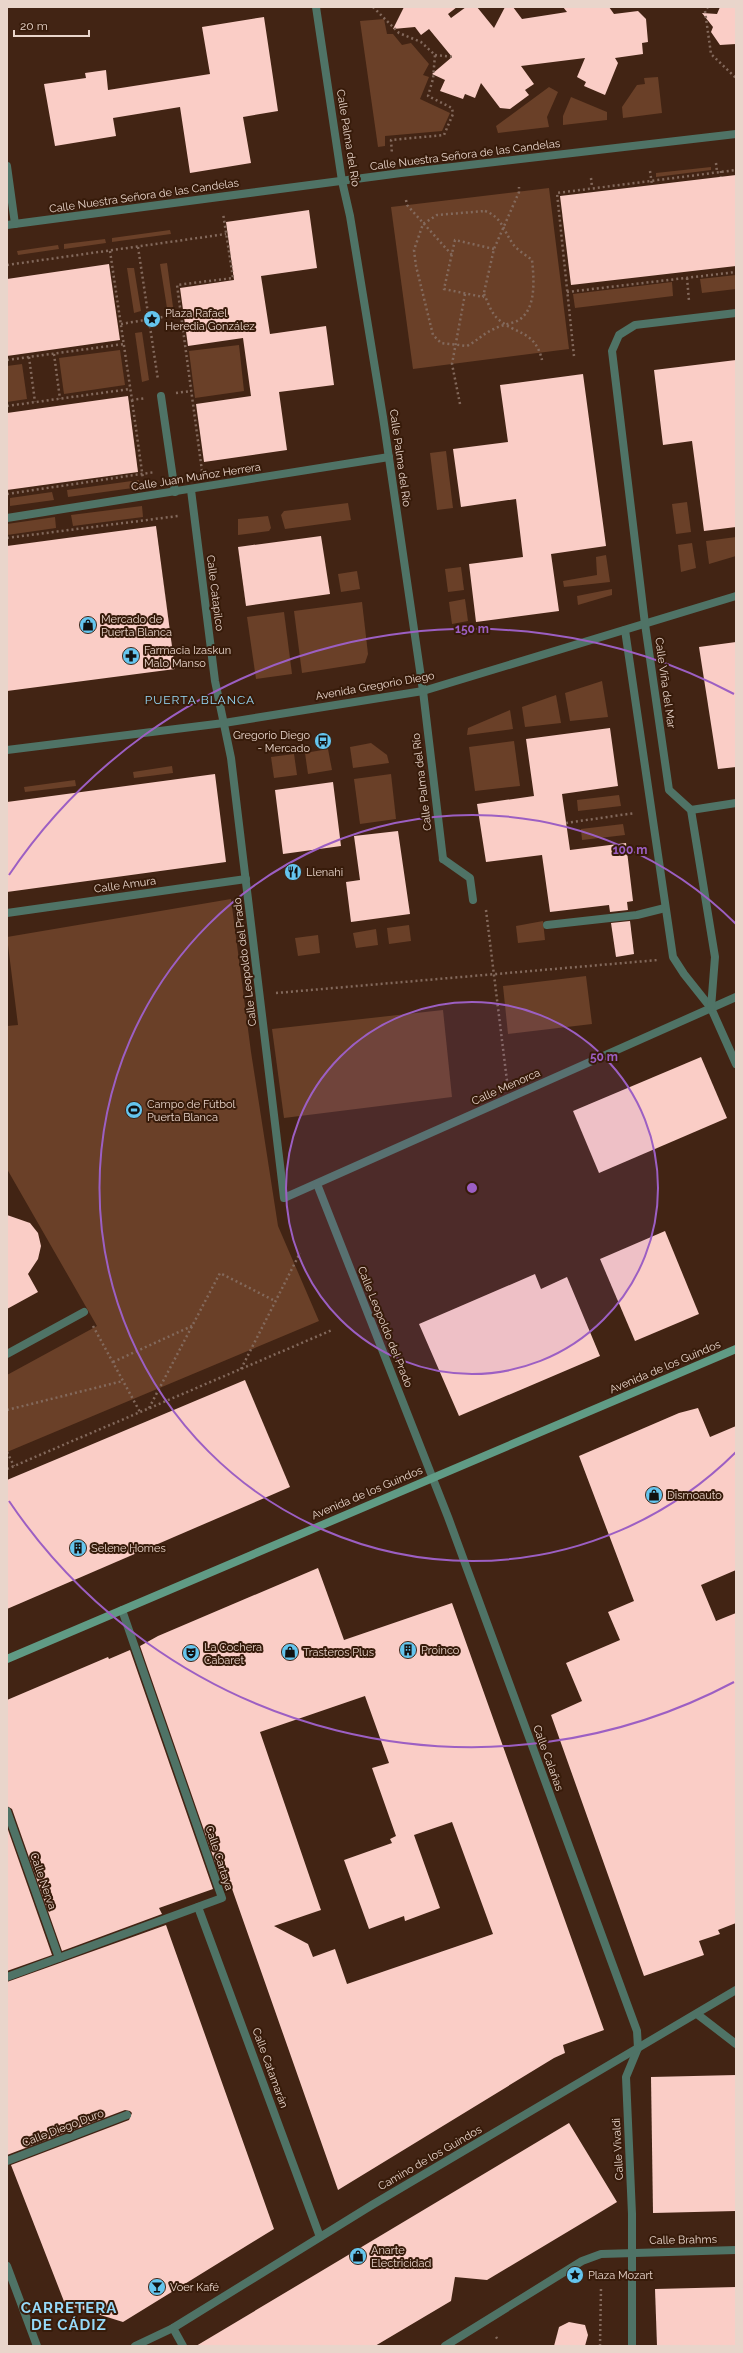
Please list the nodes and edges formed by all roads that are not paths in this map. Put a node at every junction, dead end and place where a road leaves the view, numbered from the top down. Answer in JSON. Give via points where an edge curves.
{"nodes":[{"id":1,"x":316,"y":7,"type":"edge"},
{"id":2,"x":736,"y":134,"type":"edge"},
{"id":3,"x":7,"y":166,"type":"edge"},
{"id":4,"x":342,"y":181,"type":"junction"},
{"id":5,"x":11,"y":225,"type":"edge"},
{"id":6,"x":736,"y":313,"type":"edge"},
{"id":7,"x":161,"y":396,"type":"road end"},
{"id":8,"x":389,"y":457,"type":"junction"},
{"id":9,"x":191,"y":490,"type":"junction"},
{"id":10,"x":175,"y":492,"type":"junction"},
{"id":11,"x":7,"y":518,"type":"edge"},
{"id":12,"x":736,"y":596,"type":"edge"},
{"id":13,"x":645,"y":624,"type":"junction"},
{"id":14,"x":625,"y":630,"type":"junction"},
{"id":15,"x":423,"y":691,"type":"junction"},
{"id":16,"x":224,"y":723,"type":"junction"},
{"id":17,"x":7,"y":750,"type":"edge"},
{"id":18,"x":736,"y":803,"type":"edge"},
{"id":19,"x":691,"y":810,"type":"junction"},
{"id":20,"x":246,"y":879,"type":"junction"},
{"id":21,"x":473,"y":900,"type":"dead end"},
{"id":22,"x":665,"y":908,"type":"junction"},
{"id":23,"x":7,"y":913,"type":"edge"},
{"id":24,"x":547,"y":925,"type":"dead end"},
{"id":25,"x":736,"y":997,"type":"edge"},
{"id":26,"x":711,"y":1008,"type":"junction"},
{"id":27,"x":736,"y":1064,"type":"edge"},
{"id":28,"x":317,"y":1184,"type":"junction"},
{"id":29,"x":284,"y":1198,"type":"joint"},
{"id":30,"x":84,"y":1312,"type":"road end"},
{"id":31,"x":736,"y":1349,"type":"edge"},
{"id":32,"x":7,"y":1354,"type":"edge"},
{"id":33,"x":432,"y":1477,"type":"junction"},
{"id":34,"x":122,"y":1610,"type":"junction"},
{"id":35,"x":7,"y":1659,"type":"edge"},
{"id":36,"x":7,"y":1812,"type":"edge"},
{"id":37,"x":198,"y":1907,"type":"junction"},
{"id":38,"x":59,"y":1958,"type":"junction"},
{"id":39,"x":7,"y":1977,"type":"edge"},
{"id":40,"x":736,"y":1990,"type":"edge"},
{"id":41,"x":697,"y":2014,"type":"junction"},
{"id":42,"x":736,"y":2044,"type":"edge"},
{"id":43,"x":638,"y":2048,"type":"junction"},
{"id":44,"x":126,"y":2115,"type":"dead end"},
{"id":45,"x":7,"y":2161,"type":"edge"},
{"id":46,"x":320,"y":2237,"type":"junction"},
{"id":47,"x":736,"y":2250,"type":"edge"},
{"id":48,"x":630,"y":2252,"type":"junction"},
{"id":49,"x":7,"y":2266,"type":"edge"},
{"id":50,"x":174,"y":2328,"type":"junction"},
{"id":51,"x":37,"y":2346,"type":"edge"},
{"id":52,"x":136,"y":2346,"type":"edge"},
{"id":53,"x":183,"y":2346,"type":"edge"},
{"id":54,"x":445,"y":2346,"type":"edge"},
{"id":55,"x":632,"y":2346,"type":"edge"}],
"edges":[{"from":1,"to":4,"type":"street","name":"Calle Palma del Río"},
{"from":2,"to":4,"type":"street","name":"Calle Nuestra Señora de las Candelas"},
{"from":3,"to":5,"type":"street"},
{"from":4,"to":5,"type":"street","name":"Calle Nuestra Señora de las Candelas"},
{"from":4,"to":8,"type":"street","name":"Calle Palma del Río","via":[[350,216]]},
{"from":6,"to":13,"type":"street","name":"Calle Viña del Mar","via":[[635,325],[619,334],[612,351]]},
{"from":7,"to":10,"type":"street"},
{"from":8,"to":9,"type":"street","name":"Calle Juan Muñoz Herrera"},
{"from":8,"to":15,"type":"street","name":"Calle Palma del Río"},
{"from":9,"to":10,"type":"street","name":"Calle Juan Muñoz Herrera"},
{"from":9,"to":16,"type":"street","name":"Calle Catapilco","via":[[216,681]]},
{"from":10,"to":11,"type":"street","name":"Calle Juan Muñoz Herrera"},
{"from":12,"to":13,"type":"street","name":"Avenida Gregorio Diego"},
{"from":13,"to":14,"type":"street","name":"Avenida Gregorio Diego"},
{"from":13,"to":19,"type":"street","name":"Calle Viña del Mar","via":[[669,790]]},
{"from":14,"to":15,"type":"street","name":"Avenida Gregorio Diego"},
{"from":14,"to":22,"type":"street"},
{"from":15,"to":16,"type":"street","name":"Avenida Gregorio Diego"},
{"from":15,"to":21,"type":"street","name":"Calle Palma del Río","via":[[443,859],[470,878]]},
{"from":16,"to":17,"type":"street","name":"Avenida Gregorio Diego"},
{"from":16,"to":20,"type":"street","name":"Calle Leopoldo del Prado","via":[[231,758]]},
{"from":18,"to":19,"type":"street"},
{"from":19,"to":26,"type":"street","via":[[715,957]]},
{"from":20,"to":23,"type":"street","name":"Calle Amura"},
{"from":20,"to":29,"type":"street","name":"Calle Leopoldo del Prado"},
{"from":22,"to":24,"type":"street","via":[[637,915]]},
{"from":22,"to":26,"type":"street","via":[[673,957]]},
{"from":25,"to":26,"type":"street","name":"Calle Menorca"},
{"from":26,"to":27,"type":"street"},
{"from":26,"to":28,"type":"street","name":"Calle Menorca"},
{"from":28,"to":29,"type":"street","name":"Calle Menorca"},
{"from":28,"to":33,"type":"street","name":"Calle Leopoldo del Prado"},
{"from":30,"to":32,"type":"street"},
{"from":31,"to":33,"type":"main road","name":"Avenida de los Guindos"},
{"from":33,"to":34,"type":"main road","name":"Avenida de los Guindos"},
{"from":33,"to":43,"type":"street","name":"Calle Calañas","via":[[637,2031]]},
{"from":34,"to":35,"type":"main road","name":"Avenida de los Guindos"},
{"from":34,"to":37,"type":"street","name":"Calle Cartaya","via":[[222,1898]]},
{"from":36,"to":38,"type":"street","name":"Calle Nerva"},
{"from":37,"to":38,"type":"street","name":"Calle Cartaya"},
{"from":37,"to":46,"type":"street","name":"Calle Catamarán"},
{"from":38,"to":39,"type":"street","name":"Calle Cartaya"},
{"from":40,"to":41,"type":"street","name":"Camino de los Guindos"},
{"from":41,"to":42,"type":"street"},
{"from":41,"to":43,"type":"street","name":"Camino de los Guindos"},
{"from":43,"to":46,"type":"street","name":"Camino de los Guindos"},
{"from":43,"to":48,"type":"street","name":"Calle Vivaldi","via":[[626,2077],[632,2214]]},
{"from":44,"to":45,"type":"street","name":"Calle Diego Duro"},
{"from":46,"to":50,"type":"street","name":"Camino de los Guindos"},
{"from":47,"to":48,"type":"street","name":"Calle Brahms"},
{"from":48,"to":54,"type":"street","via":[[601,2254],[582,2261]]},
{"from":48,"to":55,"type":"street"},
{"from":49,"to":51,"type":"street"},
{"from":50,"to":52,"type":"street","name":"Camino de los Guindos"},
{"from":50,"to":53,"type":"street"}]}
